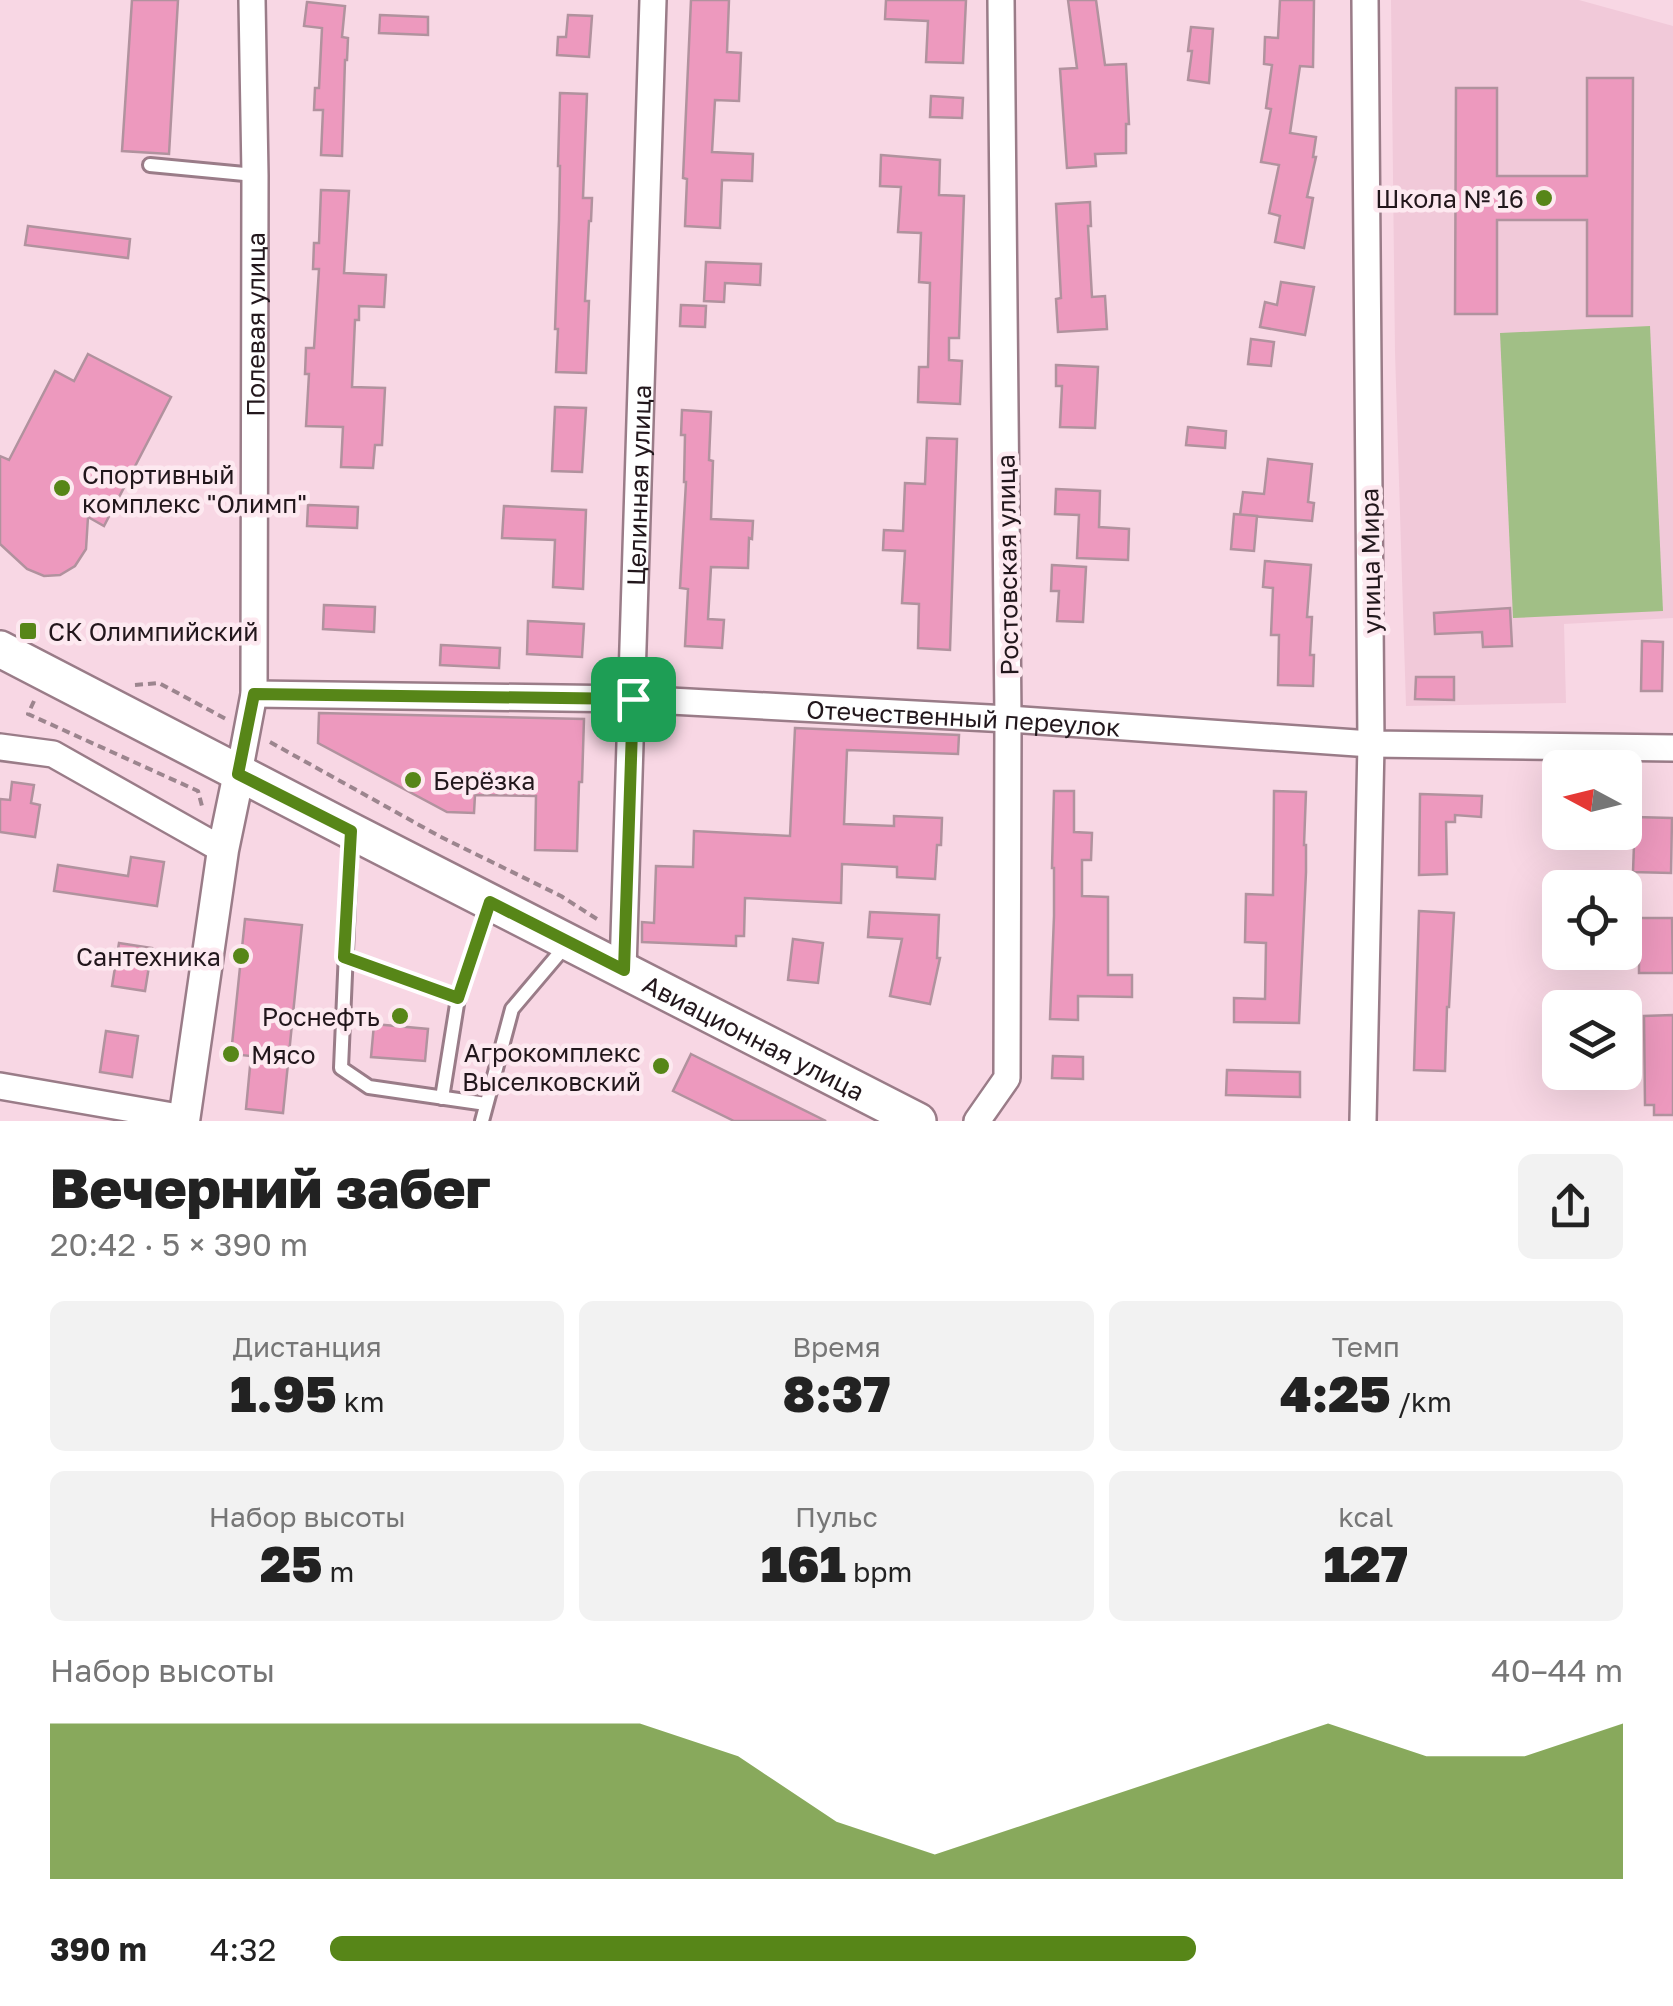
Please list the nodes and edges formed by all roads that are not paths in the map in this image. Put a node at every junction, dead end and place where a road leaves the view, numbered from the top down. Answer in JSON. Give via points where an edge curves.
{"nodes":[{"id":1,"x":252,"y":0,"type":"edge"},
{"id":2,"x":653,"y":0,"type":"edge"},
{"id":3,"x":1001,"y":0,"type":"edge"},
{"id":4,"x":1364,"y":0,"type":"edge"},
{"id":5,"x":150,"y":165,"type":"dead end"},
{"id":6,"x":255,"y":175,"type":"junction"},
{"id":7,"x":0,"y":649,"type":"edge"},
{"id":8,"x":254,"y":694,"type":"junction"},
{"id":9,"x":633,"y":699,"type":"junction"},
{"id":10,"x":1008,"y":719,"type":"junction"},
{"id":11,"x":1371,"y":744,"type":"junction"},
{"id":12,"x":0,"y":747,"type":"edge"},
{"id":13,"x":1673,"y":748,"type":"edge"},
{"id":14,"x":238,"y":774,"type":"junction"},
{"id":15,"x":351,"y":831,"type":"junction"},
{"id":16,"x":215,"y":846,"type":"junction"},
{"id":17,"x":490,"y":902,"type":"junction"},
{"id":18,"x":568,"y":942,"type":"junction"},
{"id":19,"x":624,"y":954,"type":"junction"},
{"id":20,"x":344,"y":957,"type":"junction"},
{"id":21,"x":458,"y":998,"type":"junction"},
{"id":22,"x":0,"y":1086,"type":"edge"},
{"id":23,"x":442,"y":1098,"type":"junction"},
{"id":24,"x":486,"y":1104,"type":"junction"},
{"id":25,"x":184,"y":1120,"type":"edge"},
{"id":26,"x":482,"y":1121,"type":"edge"},
{"id":27,"x":918,"y":1121,"type":"edge"},
{"id":28,"x":977,"y":1121,"type":"edge"},
{"id":29,"x":1363,"y":1121,"type":"edge"}],
"edges":[{"from":1,"to":6,"type":"street","name":"Полевая улица"},
{"from":2,"to":9,"type":"street","name":"Целинная улица"},
{"from":3,"to":10,"type":"street","name":"Ростовская улица"},
{"from":4,"to":11,"type":"street","name":"улица Мира"},
{"from":5,"to":6,"type":"lane"},
{"from":6,"to":8,"type":"street","name":"Полевая улица"},
{"from":7,"to":14,"type":"main road","name":"Авиационная улица"},
{"from":8,"to":9,"type":"street","name":"Отечественный переулок"},
{"from":8,"to":14,"type":"street","name":"Полевая улица"},
{"from":9,"to":10,"type":"street","name":"Отечественный переулок"},
{"from":9,"to":19,"type":"street","name":"Целинная улица"},
{"from":10,"to":11,"type":"street","name":"Отечественный переулок"},
{"from":10,"to":28,"type":"street","name":"Ростовская улица","via":[[1007,1078]]},
{"from":11,"to":13,"type":"street","name":"Отечественный переулок"},
{"from":11,"to":29,"type":"street","name":"улица Мира"},
{"from":12,"to":16,"type":"street","via":[[53,754]]},
{"from":14,"to":15,"type":"main road","name":"Авиационная улица"},
{"from":14,"to":16,"type":"street","name":"Полевая улица"},
{"from":15,"to":17,"type":"main road","name":"Авиационная улица"},
{"from":15,"to":20,"type":"lane"},
{"from":16,"to":25,"type":"street","name":"Полевая улица"},
{"from":17,"to":18,"type":"main road","name":"Авиационная улица"},
{"from":17,"to":21,"type":"lane"},
{"from":18,"to":19,"type":"main road","name":"Авиационная улица"},
{"from":18,"to":24,"type":"lane","via":[[512,1009]]},
{"from":19,"to":27,"type":"main road","name":"Авиационная улица"},
{"from":20,"to":21,"type":"lane"},
{"from":20,"to":23,"type":"lane","via":[[341,1068],[369,1087]]},
{"from":21,"to":23,"type":"lane"},
{"from":22,"to":25,"type":"street"},
{"from":23,"to":24,"type":"lane"},
{"from":24,"to":26,"type":"lane"}]}
